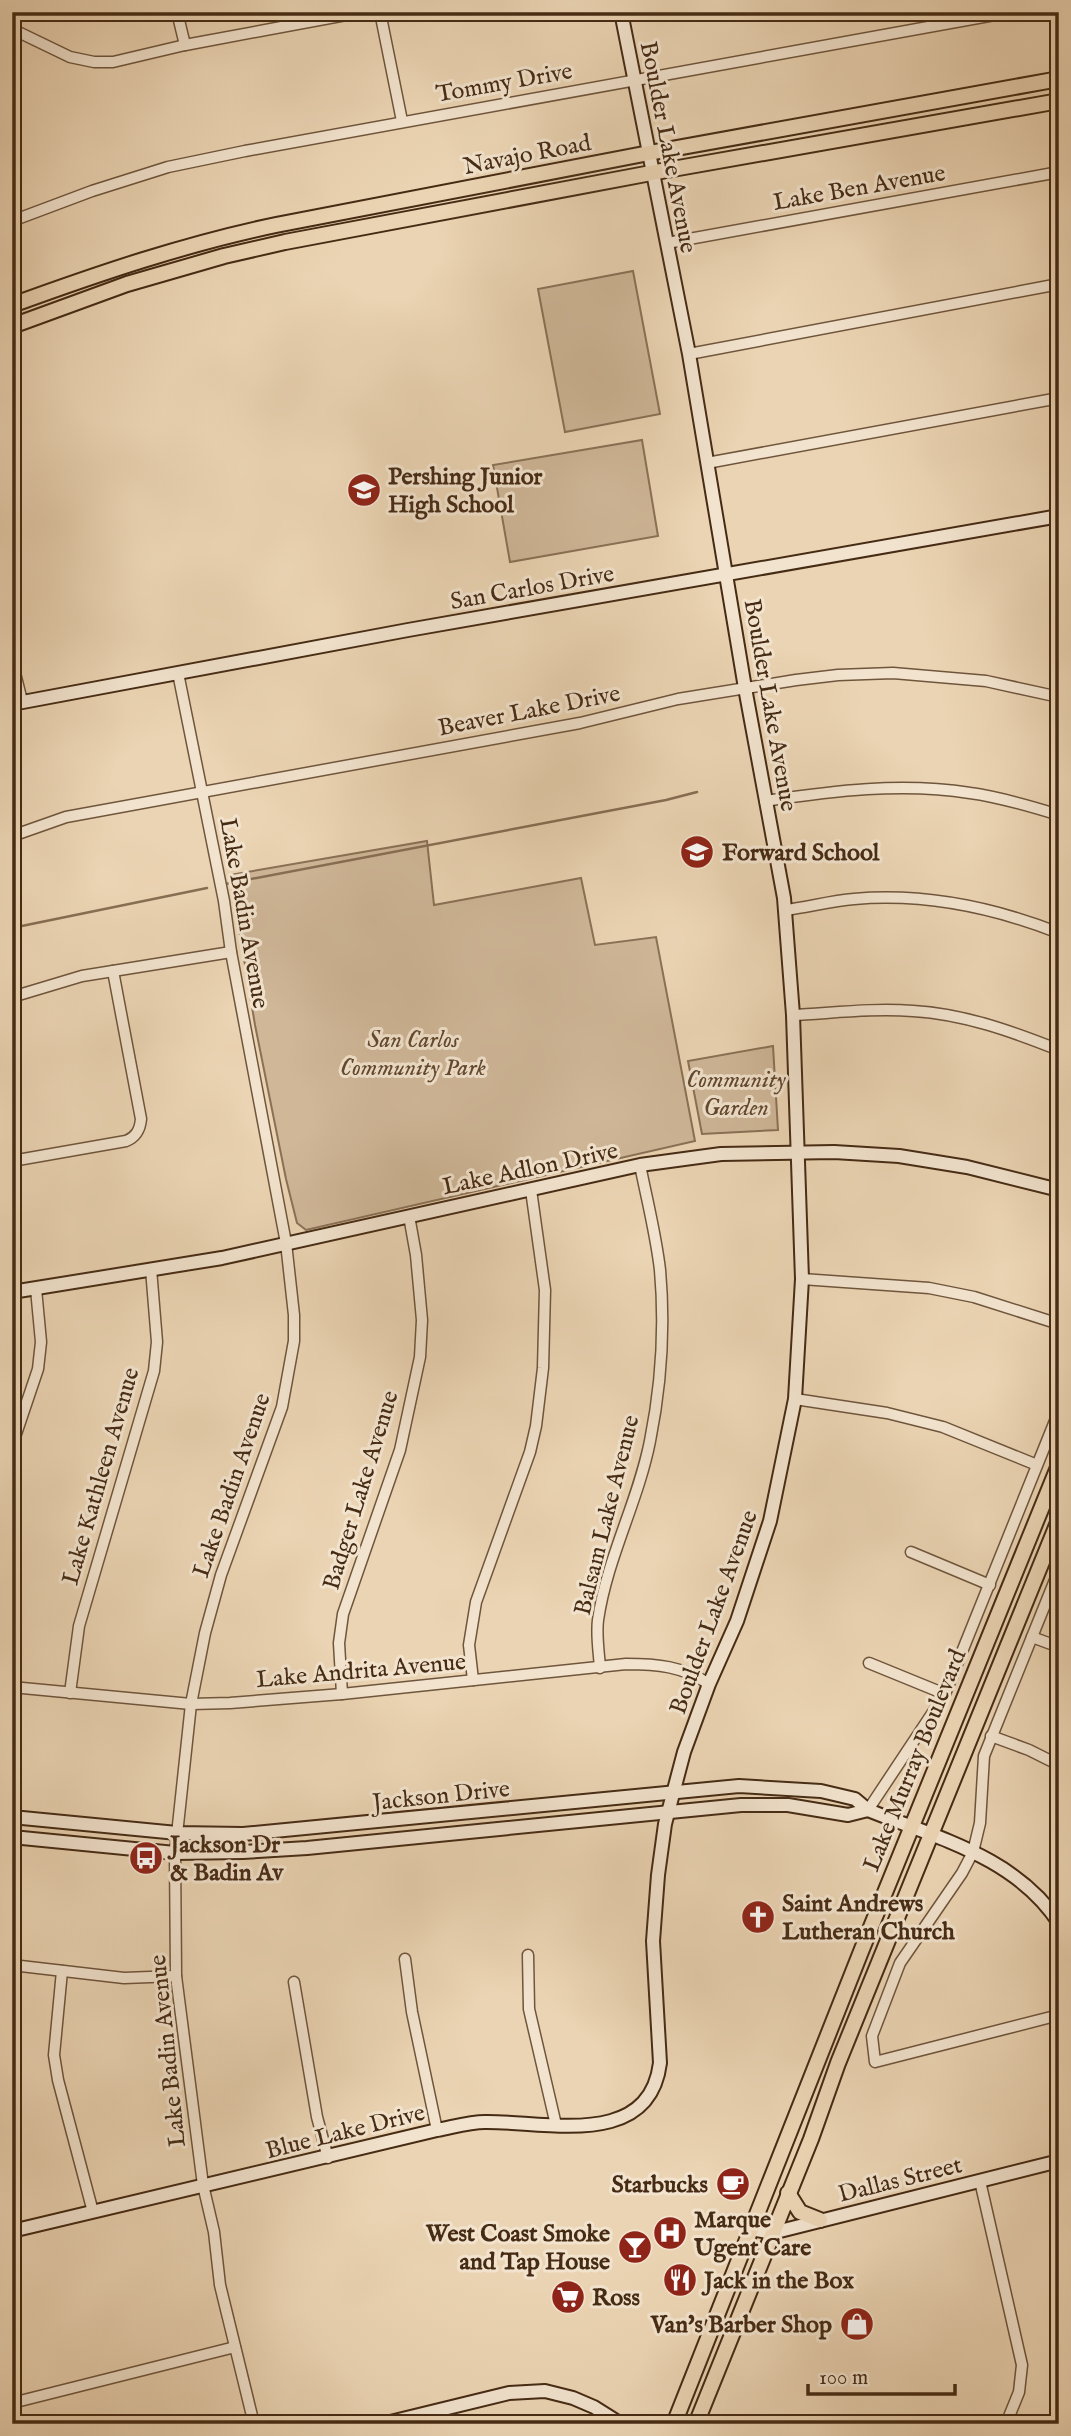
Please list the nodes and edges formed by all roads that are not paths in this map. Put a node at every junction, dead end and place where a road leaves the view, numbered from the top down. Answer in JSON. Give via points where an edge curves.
{"nodes":[{"id":1,"x":177,"y":12,"type":"edge"},
{"id":2,"x":362,"y":12,"type":"edge"},
{"id":3,"x":380,"y":12,"type":"edge"},
{"id":4,"x":621,"y":12,"type":"edge"},
{"id":5,"x":1010,"y":12,"type":"edge"},
{"id":6,"x":12,"y":29,"type":"edge"},
{"id":7,"x":185,"y":45,"type":"junction"},
{"id":8,"x":1059,"y":79,"type":"edge"},
{"id":9,"x":634,"y":81,"type":"junction"},
{"id":10,"x":1059,"y":102,"type":"edge"},
{"id":11,"x":402,"y":121,"type":"junction"},
{"id":12,"x":649,"y":153,"type":"junction"},
{"id":13,"x":1059,"y":172,"type":"edge"},
{"id":14,"x":652,"y":173,"type":"junction"},
{"id":15,"x":12,"y":221,"type":"edge"},
{"id":16,"x":667,"y":243,"type":"junction"},
{"id":17,"x":1059,"y":284,"type":"edge"},
{"id":18,"x":12,"y":305,"type":"edge"},
{"id":19,"x":12,"y":326,"type":"edge"},
{"id":20,"x":689,"y":354,"type":"junction"},
{"id":21,"x":1059,"y":398,"type":"edge"},
{"id":22,"x":707,"y":463,"type":"junction"},
{"id":23,"x":1059,"y":516,"type":"edge"},
{"id":24,"x":727,"y":574,"type":"junction"},
{"id":25,"x":12,"y":662,"type":"edge"},
{"id":26,"x":178,"y":673,"type":"junction"},
{"id":27,"x":1059,"y":677,"type":"edge"},
{"id":28,"x":745,"y":688,"type":"junction"},
{"id":29,"x":1057,"y":696,"type":"edge"},
{"id":30,"x":17,"y":702,"type":"edge"},
{"id":31,"x":201,"y":793,"type":"junction"},
{"id":32,"x":765,"y":800,"type":"junction"},
{"id":33,"x":1059,"y":815,"type":"edge"},
{"id":34,"x":12,"y":836,"type":"edge"},
{"id":35,"x":785,"y":910,"type":"junction"},
{"id":36,"x":1059,"y":933,"type":"edge"},
{"id":37,"x":231,"y":952,"type":"junction"},
{"id":38,"x":113,"y":971,"type":"junction"},
{"id":39,"x":12,"y":997,"type":"edge"},
{"id":40,"x":793,"y":1015,"type":"junction"},
{"id":41,"x":1059,"y":1050,"type":"edge"},
{"id":42,"x":797,"y":1152,"type":"junction"},
{"id":43,"x":12,"y":1161,"type":"edge"},
{"id":44,"x":640,"y":1166,"type":"junction"},
{"id":45,"x":531,"y":1189,"type":"junction"},
{"id":46,"x":1059,"y":1191,"type":"edge"},
{"id":47,"x":410,"y":1216,"type":"junction"},
{"id":48,"x":286,"y":1243,"type":"junction"},
{"id":49,"x":151,"y":1269,"type":"junction"},
{"id":50,"x":803,"y":1279,"type":"junction"},
{"id":51,"x":36,"y":1289,"type":"junction"},
{"id":52,"x":12,"y":1292,"type":"edge"},
{"id":53,"x":1059,"y":1324,"type":"edge"},
{"id":54,"x":796,"y":1399,"type":"junction"},
{"id":55,"x":1059,"y":1411,"type":"edge"},
{"id":56,"x":12,"y":1446,"type":"edge"},
{"id":57,"x":1037,"y":1465,"type":"junction"},
{"id":58,"x":1059,"y":1465,"type":"edge"},
{"id":59,"x":1059,"y":1520,"type":"edge"},
{"id":60,"x":911,"y":1552,"type":"dead end"},
{"id":61,"x":1059,"y":1570,"type":"edge"},
{"id":62,"x":990,"y":1585,"type":"junction"},
{"id":63,"x":1032,"y":1637,"type":"junction"},
{"id":64,"x":1059,"y":1647,"type":"edge"},
{"id":65,"x":869,"y":1663,"type":"dead end"},
{"id":66,"x":600,"y":1668,"type":"junction"},
{"id":67,"x":472,"y":1680,"type":"junction"},
{"id":68,"x":709,"y":1684,"type":"junction"},
{"id":69,"x":12,"y":1687,"type":"edge"},
{"id":70,"x":70,"y":1693,"type":"junction"},
{"id":71,"x":342,"y":1694,"type":"junction"},
{"id":72,"x":945,"y":1694,"type":"junction"},
{"id":73,"x":191,"y":1704,"type":"junction"},
{"id":74,"x":991,"y":1736,"type":"junction"},
{"id":75,"x":1059,"y":1765,"type":"edge"},
{"id":76,"x":674,"y":1791,"type":"junction"},
{"id":77,"x":869,"y":1810,"type":"junction"},
{"id":78,"x":670,"y":1811,"type":"junction"},
{"id":79,"x":12,"y":1816,"type":"edge"},
{"id":80,"x":912,"y":1828,"type":"junction"},
{"id":81,"x":177,"y":1833,"type":"junction"},
{"id":82,"x":932,"y":1835,"type":"junction"},
{"id":83,"x":12,"y":1837,"type":"edge"},
{"id":84,"x":973,"y":1852,"type":"junction"},
{"id":85,"x":175,"y":1853,"type":"junction"},
{"id":86,"x":1059,"y":1923,"type":"edge"},
{"id":87,"x":528,"y":1955,"type":"dead end"},
{"id":88,"x":405,"y":1959,"type":"dead end"},
{"id":89,"x":12,"y":1965,"type":"edge"},
{"id":90,"x":62,"y":1971,"type":"junction"},
{"id":91,"x":176,"y":1976,"type":"junction"},
{"id":92,"x":294,"y":1982,"type":"dead end"},
{"id":93,"x":1059,"y":2015,"type":"edge"},
{"id":94,"x":660,"y":2063,"type":"joint"},
{"id":95,"x":556,"y":2125,"type":"junction"},
{"id":96,"x":437,"y":2130,"type":"junction"},
{"id":97,"x":328,"y":2158,"type":"junction"},
{"id":98,"x":1059,"y":2161,"type":"edge"},
{"id":99,"x":980,"y":2181,"type":"junction"},
{"id":100,"x":203,"y":2185,"type":"junction"},
{"id":101,"x":788,"y":2193,"type":"junction"},
{"id":102,"x":93,"y":2212,"type":"junction"},
{"id":103,"x":820,"y":2220,"type":"junction"},
{"id":104,"x":751,"y":2230,"type":"junction"},
{"id":105,"x":12,"y":2231,"type":"edge"},
{"id":106,"x":772,"y":2233,"type":"junction"},
{"id":107,"x":235,"y":2347,"type":"junction"},
{"id":108,"x":12,"y":2403,"type":"edge"},
{"id":109,"x":405,"y":2421,"type":"edge"},
{"id":110,"x":254,"y":2424,"type":"edge"},
{"id":111,"x":383,"y":2424,"type":"edge"},
{"id":112,"x":621,"y":2424,"type":"edge"},
{"id":113,"x":674,"y":2424,"type":"edge"},
{"id":114,"x":696,"y":2424,"type":"edge"},
{"id":115,"x":1006,"y":2424,"type":"edge"}],
"edges":[{"from":1,"to":7,"type":"street"},
{"from":2,"to":7,"type":"street"},
{"from":3,"to":11,"type":"street"},
{"from":4,"to":9,"type":"street","name":"Boulder Lake Avenue"},
{"from":5,"to":9,"type":"street","name":"Tommy Drive"},
{"from":6,"to":7,"type":"street","via":[[71,57],[94,62],[122,61]]},
{"from":8,"to":12,"type":"main road","name":"Navajo Road"},
{"from":9,"to":11,"type":"street","name":"Tommy Drive"},
{"from":9,"to":12,"type":"street","name":"Boulder Lake Avenue"},
{"from":10,"to":14,"type":"main road","name":"Navajo Road"},
{"from":11,"to":15,"type":"street","name":"Tommy Drive","via":[[168,167]]},
{"from":12,"to":14,"type":"street","name":"Boulder Lake Avenue"},
{"from":12,"to":18,"type":"main road","name":"Navajo Road","via":[[215,238]]},
{"from":13,"to":16,"type":"street","name":"Lake Ben Avenue"},
{"from":14,"to":16,"type":"street","name":"Boulder Lake Avenue"},
{"from":14,"to":19,"type":"main road","name":"Navajo Road","via":[[224,256],[127,284]]},
{"from":16,"to":20,"type":"street","name":"Boulder Lake Avenue"},
{"from":17,"to":20,"type":"street"},
{"from":20,"to":22,"type":"street","name":"Boulder Lake Avenue"},
{"from":21,"to":22,"type":"street"},
{"from":22,"to":24,"type":"street","name":"Boulder Lake Avenue"},
{"from":23,"to":24,"type":"street","name":"San Carlos Drive"},
{"from":24,"to":26,"type":"street","name":"San Carlos Drive"},
{"from":24,"to":28,"type":"street","name":"Boulder Lake Avenue"},
{"from":25,"to":30,"type":"street"},
{"from":26,"to":30,"type":"street","name":"San Carlos Drive"},
{"from":26,"to":31,"type":"street","name":"Lake Badin Avenue"},
{"from":27,"to":29,"type":"street"},
{"from":28,"to":29,"type":"street","name":"Beaver Lake Drive","via":[[838,675],[893,673],[979,680]]},
{"from":28,"to":31,"type":"street","name":"Beaver Lake Drive"},
{"from":28,"to":32,"type":"street","name":"Boulder Lake Avenue"},
{"from":31,"to":34,"type":"street","name":"Beaver Lake Drive","via":[[66,817]]},
{"from":31,"to":37,"type":"street","name":"Lake Badin Avenue"},
{"from":32,"to":33,"type":"street","via":[[911,788],[972,793]]},
{"from":32,"to":35,"type":"street","name":"Boulder Lake Avenue"},
{"from":35,"to":36,"type":"street","via":[[854,899],[906,899],[977,907]]},
{"from":35,"to":40,"type":"street","name":"Boulder Lake Avenue"},
{"from":37,"to":38,"type":"street"},
{"from":37,"to":48,"type":"street","name":"Lake Badin Avenue"},
{"from":38,"to":39,"type":"street"},
{"from":38,"to":43,"type":"street","via":[[140,1128],[126,1141]]},
{"from":40,"to":41,"type":"street","via":[[891,1010],[947,1015],[999,1027]]},
{"from":40,"to":42,"type":"street","name":"Boulder Lake Avenue"},
{"from":42,"to":44,"type":"street","name":"Lake Adlon Drive","via":[[721,1154]]},
{"from":42,"to":46,"type":"street","name":"Lake Adlon Drive","via":[[936,1161]]},
{"from":42,"to":50,"type":"street","name":"Boulder Lake Avenue"},
{"from":44,"to":45,"type":"street","name":"Lake Adlon Drive"},
{"from":44,"to":66,"type":"street","name":"Balsam Lake Avenue","via":[[660,1271],[658,1381],[637,1493],[597,1623]]},
{"from":45,"to":47,"type":"street","name":"Lake Adlon Drive"},
{"from":45,"to":67,"type":"street","via":[[545,1290],[543,1368],[530,1452],[476,1602],[469,1645]]},
{"from":47,"to":48,"type":"street","name":"Lake Adlon Drive"},
{"from":47,"to":71,"type":"street","name":"Badger Lake Avenue","via":[[421,1308],[420,1357],[400,1450],[343,1614],[339,1643]]},
{"from":48,"to":49,"type":"street","name":"Lake Adlon Drive"},
{"from":48,"to":73,"type":"street","name":"Lake Badin Avenue","via":[[294,1341],[282,1407],[221,1575]]},
{"from":49,"to":51,"type":"street","name":"Lake Adlon Drive"},
{"from":49,"to":70,"type":"street","name":"Lake Kathleen Avenue","via":[[157,1342],[154,1371],[79,1626]]},
{"from":50,"to":53,"type":"street","via":[[929,1288]]},
{"from":50,"to":54,"type":"street","name":"Boulder Lake Avenue"},
{"from":51,"to":52,"type":"street","name":"Lake Adlon Drive"},
{"from":51,"to":56,"type":"street","via":[[41,1342],[38,1369]]},
{"from":54,"to":57,"type":"street","via":[[943,1427]]},
{"from":54,"to":68,"type":"street","name":"Boulder Lake Avenue","via":[[770,1521],[737,1621]]},
{"from":55,"to":57,"type":"street","name":"Lake Murray Boulevard"},
{"from":57,"to":62,"type":"street","name":"Lake Murray Boulevard"},
{"from":58,"to":80,"type":"main road","name":"Lake Murray Boulevard"},
{"from":59,"to":82,"type":"main road","name":"Lake Murray Boulevard"},
{"from":60,"to":62,"type":"street"},
{"from":61,"to":63,"type":"street"},
{"from":62,"to":72,"type":"street","name":"Lake Murray Boulevard"},
{"from":63,"to":64,"type":"street"},
{"from":63,"to":74,"type":"street"},
{"from":65,"to":72,"type":"street"},
{"from":66,"to":67,"type":"street","name":"Lake Andrita Avenue"},
{"from":66,"to":68,"type":"street","name":"Lake Andrita Avenue","via":[[665,1665]]},
{"from":67,"to":71,"type":"street","name":"Lake Andrita Avenue"},
{"from":68,"to":76,"type":"street","name":"Boulder Lake Avenue"},
{"from":69,"to":70,"type":"street","name":"Lake Andrita Avenue"},
{"from":70,"to":73,"type":"street","name":"Lake Andrita Avenue"},
{"from":71,"to":73,"type":"street","name":"Lake Andrita Avenue"},
{"from":72,"to":77,"type":"street","name":"Lake Murray Boulevard"},
{"from":73,"to":81,"type":"street","name":"Lake Badin Avenue"},
{"from":74,"to":75,"type":"street"},
{"from":74,"to":84,"type":"street","via":[[984,1756],[980,1823]]},
{"from":76,"to":77,"type":"street","name":"Jackson Drive","via":[[739,1786],[810,1790],[855,1799]]},
{"from":76,"to":78,"type":"street","name":"Boulder Lake Avenue"},
{"from":76,"to":81,"type":"street","name":"Jackson Drive","via":[[278,1832]]},
{"from":77,"to":78,"type":"street","name":"Jackson Drive","via":[[848,1815],[774,1804]]},
{"from":77,"to":80,"type":"street","name":"Jackson Drive"},
{"from":78,"to":85,"type":"street","name":"Jackson Drive","via":[[307,1848]]},
{"from":78,"to":94,"type":"street","name":"Boulder Lake Avenue","via":[[658,1875],[653,1941]]},
{"from":79,"to":81,"type":"street","name":"Jackson Drive"},
{"from":80,"to":82,"type":"street","name":"Jackson Drive"},
{"from":80,"to":104,"type":"main road","name":"Lake Murray Boulevard"},
{"from":81,"to":85,"type":"street","name":"Lake Badin Avenue"},
{"from":82,"to":84,"type":"street","name":"Jackson Drive"},
{"from":82,"to":101,"type":"main road","name":"Lake Murray Boulevard"},
{"from":83,"to":85,"type":"street","name":"Jackson Drive"},
{"from":84,"to":86,"type":"street","name":"Jackson Drive","via":[[1020,1879]]},
{"from":84,"to":93,"type":"street","via":[[900,1963],[872,2036],[874,2062]]},
{"from":85,"to":91,"type":"street","name":"Lake Badin Avenue"},
{"from":87,"to":95,"type":"street","via":[[529,2009]]},
{"from":88,"to":96,"type":"street"},
{"from":89,"to":90,"type":"street"},
{"from":90,"to":91,"type":"street","via":[[124,1979]]},
{"from":90,"to":102,"type":"street","via":[[54,2056]]},
{"from":91,"to":100,"type":"street","name":"Lake Badin Avenue"},
{"from":92,"to":97,"type":"street"},
{"from":94,"to":95,"type":"street","name":"Blue Lake Drive","via":[[649,2095],[629,2114],[603,2124]]},
{"from":95,"to":96,"type":"street","name":"Blue Lake Drive","via":[[483,2121]]},
{"from":96,"to":97,"type":"street","name":"Blue Lake Drive"},
{"from":97,"to":100,"type":"street","name":"Blue Lake Drive"},
{"from":98,"to":99,"type":"street","name":"Dallas Street"},
{"from":99,"to":103,"type":"street","name":"Dallas Street"},
{"from":99,"to":115,"type":"street","via":[[1022,2365]]},
{"from":100,"to":102,"type":"street","name":"Blue Lake Drive"},
{"from":100,"to":107,"type":"street","name":"Lake Badin Avenue"},
{"from":101,"to":103,"type":"main road","via":[[800,2211]]},
{"from":101,"to":106,"type":"main road","name":"Lake Murray Boulevard"},
{"from":102,"to":105,"type":"street","name":"Blue Lake Drive"},
{"from":103,"to":106,"type":"street","name":"Dallas Street"},
{"from":104,"to":106,"type":"street","name":"Dallas Street"},
{"from":104,"to":113,"type":"main road","name":"Lake Murray Boulevard"},
{"from":106,"to":114,"type":"main road","name":"Lake Murray Boulevard"},
{"from":107,"to":108,"type":"street"},
{"from":107,"to":110,"type":"street","name":"Lake Badin Avenue"},
{"from":109,"to":111,"type":"street"},
{"from":109,"to":112,"type":"street","via":[[509,2393],[545,2391],[594,2407]]}]}
